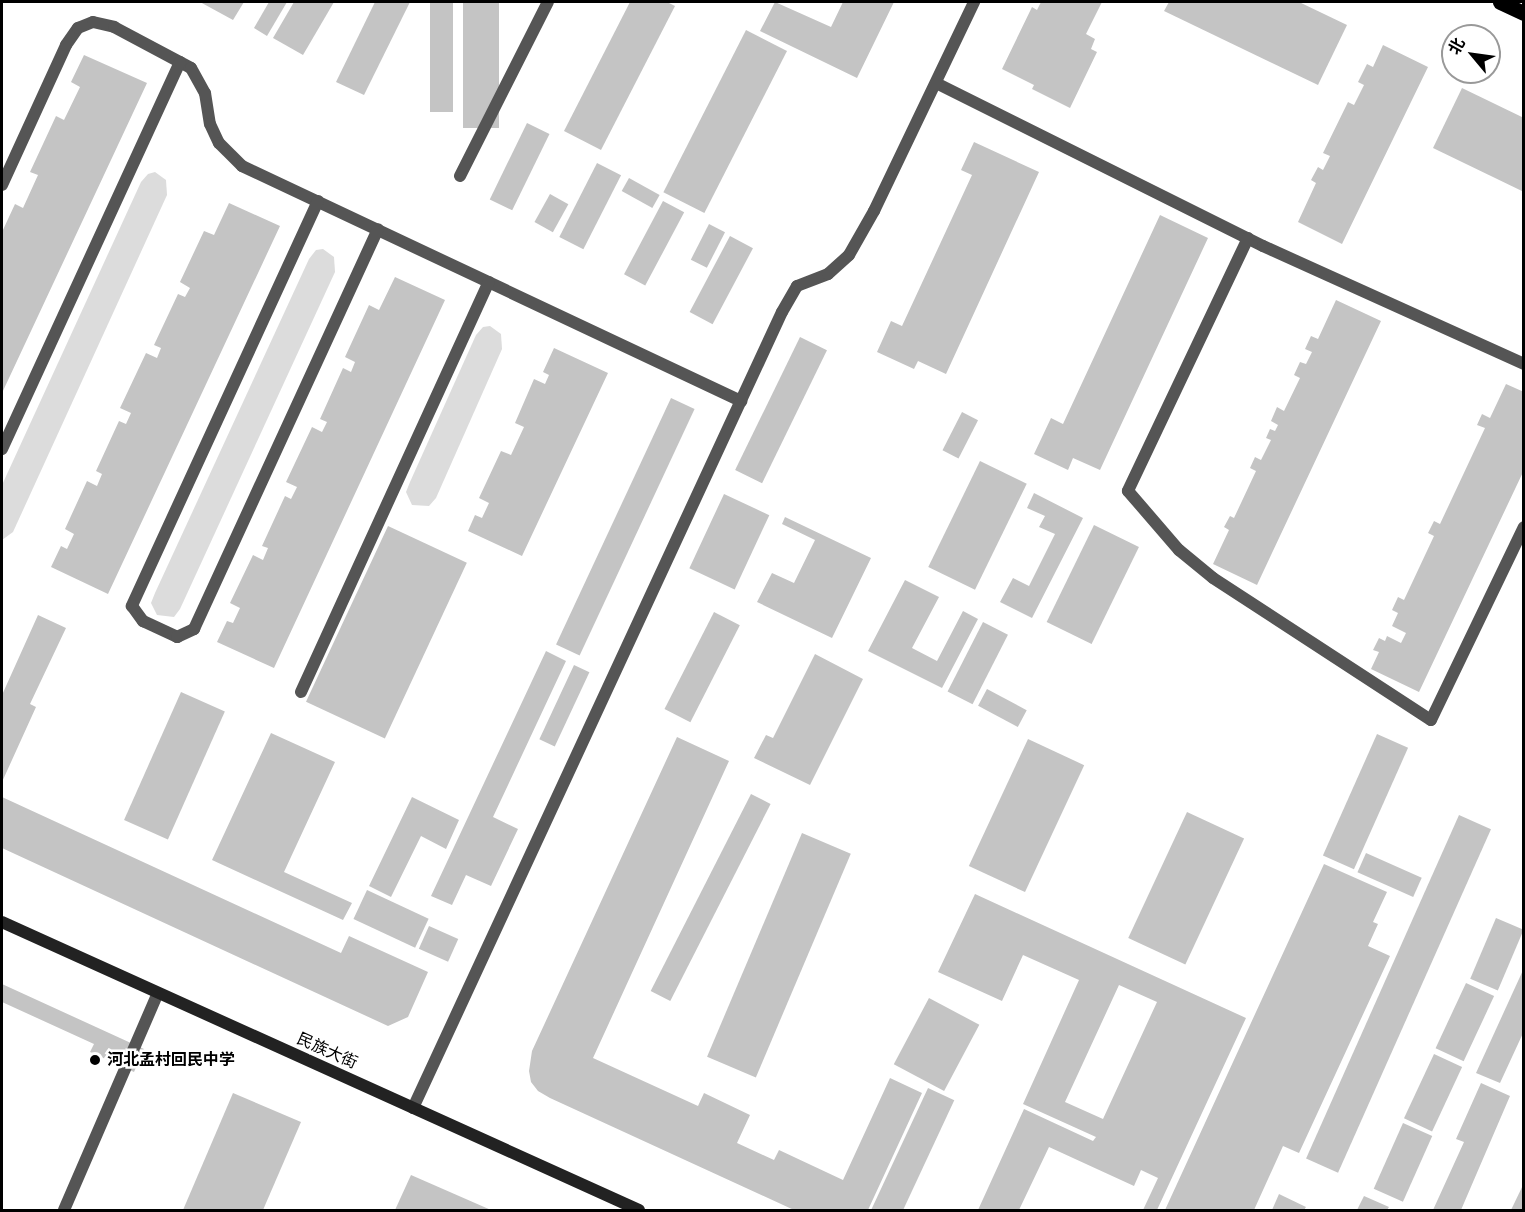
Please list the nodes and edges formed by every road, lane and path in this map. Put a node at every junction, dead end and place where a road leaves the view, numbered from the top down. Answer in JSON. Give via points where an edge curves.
{"nodes":[{"id":1,"x":548,"y":2,"type":"edge"},
{"id":2,"x":974,"y":2,"type":"edge"},
{"id":3,"x":1500,"y":2,"type":"edge"},
{"id":4,"x":1524,"y":13,"type":"edge"},
{"id":5,"x":180,"y":62,"type":"junction"},
{"id":6,"x":936,"y":83,"type":"junction"},
{"id":7,"x":460,"y":176,"type":"dead end"},
{"id":8,"x":2,"y":185,"type":"edge"},
{"id":9,"x":318,"y":201,"type":"junction"},
{"id":10,"x":378,"y":229,"type":"junction"},
{"id":11,"x":1248,"y":238,"type":"junction"},
{"id":12,"x":489,"y":282,"type":"junction"},
{"id":13,"x":1524,"y":364,"type":"edge"},
{"id":14,"x":741,"y":401,"type":"junction"},
{"id":15,"x":2,"y":448,"type":"edge"},
{"id":16,"x":1524,"y":527,"type":"edge"},
{"id":17,"x":301,"y":692,"type":"dead end"},
{"id":18,"x":2,"y":922,"type":"edge"},
{"id":19,"x":158,"y":993,"type":"junction"},
{"id":20,"x":413,"y":1108,"type":"junction"},
{"id":21,"x":64,"y":1210,"type":"edge"},
{"id":22,"x":639,"y":1210,"type":"edge"}],
"edges":[{"from":1,"to":7,"type":"street"},
{"from":2,"to":6,"type":"street"},
{"from":3,"to":4,"type":"main road"},
{"from":5,"to":8,"type":"street","via":[[114,27],[93,22],[78,28],[66,45]]},
{"from":5,"to":9,"type":"street","via":[[191,68],[205,93],[210,124],[219,143],[242,166]]},
{"from":5,"to":15,"type":"street"},
{"from":6,"to":11,"type":"street"},
{"from":6,"to":14,"type":"street","via":[[849,255],[828,274],[797,286]]},
{"from":9,"to":10,"type":"street"},
{"from":9,"to":10,"type":"street","via":[[132,606],[143,621],[168,633],[177,637],[194,629]]},
{"from":10,"to":12,"type":"street"},
{"from":11,"to":13,"type":"street"},
{"from":11,"to":16,"type":"street","via":[[1128,491],[1179,550],[1213,578],[1431,720]]},
{"from":12,"to":14,"type":"street"},
{"from":12,"to":17,"type":"street"},
{"from":14,"to":20,"type":"street"},
{"from":18,"to":19,"type":"main road","name":"民族大街"},
{"from":19,"to":20,"type":"main road","name":"民族大街"},
{"from":19,"to":21,"type":"street"},
{"from":20,"to":22,"type":"main road","name":"民族大街"}]}
